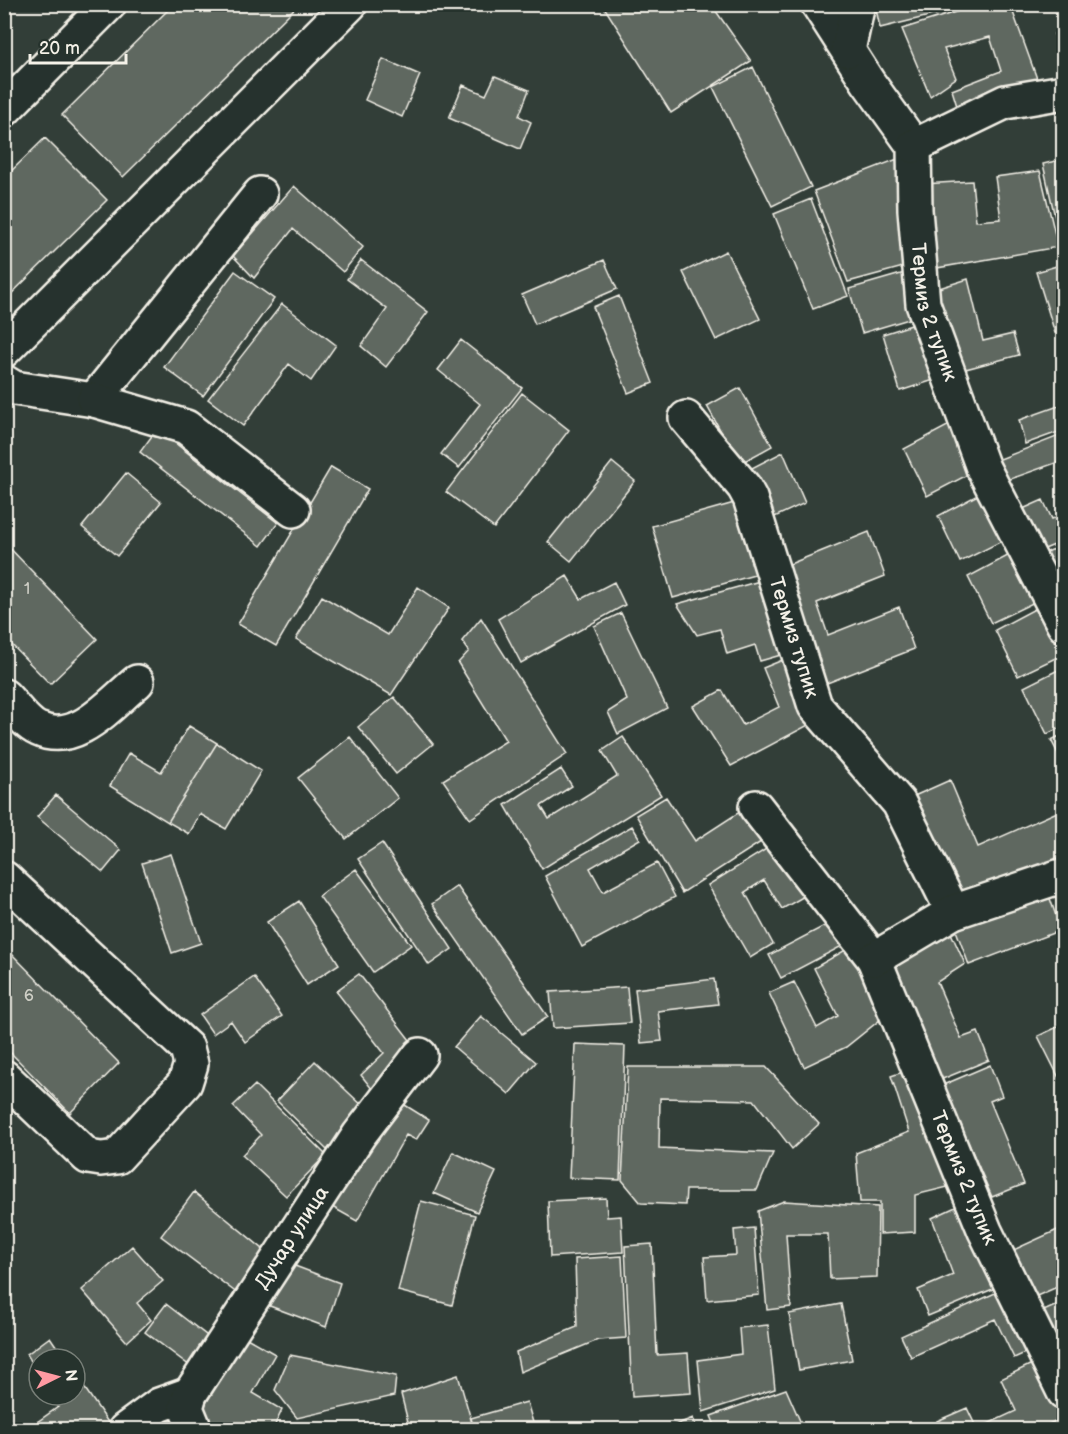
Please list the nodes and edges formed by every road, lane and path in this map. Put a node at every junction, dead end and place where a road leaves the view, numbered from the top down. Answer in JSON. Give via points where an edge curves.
{"nodes":[{"id":1,"x":109,"y":4,"type":"edge"},
{"id":2,"x":350,"y":4,"type":"edge"},
{"id":3,"x":818,"y":4,"type":"edge"},
{"id":4,"x":858,"y":4,"type":"edge"},
{"id":5,"x":848,"y":50,"type":"junction"},
{"id":6,"x":1064,"y":92,"type":"edge"},
{"id":7,"x":4,"y":110,"type":"edge"},
{"id":8,"x":914,"y":146,"type":"junction"},
{"id":9,"x":261,"y":194,"type":"dead end"},
{"id":10,"x":4,"y":350,"type":"edge"},
{"id":11,"x":4,"y":382,"type":"edge"},
{"id":12,"x":94,"y":400,"type":"junction"},
{"id":13,"x":686,"y":418,"type":"dead end"},
{"id":14,"x":293,"y":510,"type":"dead end"},
{"id":15,"x":1064,"y":625,"type":"edge"},
{"id":16,"x":137,"y":682,"type":"dead end"},
{"id":17,"x":4,"y":696,"type":"edge"},
{"id":18,"x":756,"y":807,"type":"dead end"},
{"id":19,"x":1064,"y":875,"type":"edge"},
{"id":20,"x":4,"y":878,"type":"edge"},
{"id":21,"x":953,"y":912,"type":"junction"},
{"id":22,"x":874,"y":959,"type":"junction"},
{"id":23,"x":420,"y":1055,"type":"dead end"},
{"id":24,"x":4,"y":1077,"type":"edge"},
{"id":25,"x":1064,"y":1392,"type":"edge"},
{"id":26,"x":190,"y":1394,"type":"junction"},
{"id":27,"x":125,"y":1430,"type":"edge"},
{"id":28,"x":195,"y":1430,"type":"edge"}],
"edges":[{"from":1,"to":7,"type":"street"},
{"from":2,"to":10,"type":"street"},
{"from":3,"to":5,"type":"street"},
{"from":4,"to":5,"type":"street"},
{"from":5,"to":8,"type":"street"},
{"from":6,"to":8,"type":"street","via":[[1005,102]]},
{"from":8,"to":15,"type":"street","name":"Термиз 2 тупик","via":[[923,304],[983,468]]},
{"from":9,"to":12,"type":"street"},
{"from":11,"to":12,"type":"street","via":[[14,388]]},
{"from":12,"to":14,"type":"street","via":[[186,427]]},
{"from":13,"to":21,"type":"street","name":"Термиз тупик","via":[[750,498],[815,706],[899,802]]},
{"from":16,"to":17,"type":"street","via":[[82,728],[58,734],[36,729]]},
{"from":18,"to":22,"type":"street","name":"Термиз 2 тупик"},
{"from":19,"to":21,"type":"street"},
{"from":20,"to":24,"type":"street","via":[[187,1048],[191,1064],[185,1083],[117,1157],[101,1159],[88,1157]]},
{"from":21,"to":22,"type":"street"},
{"from":22,"to":25,"type":"street","name":"Термиз 2 тупик","via":[[985,1231]]},
{"from":23,"to":26,"type":"street","name":"Дучар улица","via":[[359,1135]]},
{"from":26,"to":27,"type":"street","via":[[159,1405]]},
{"from":26,"to":28,"type":"street","via":[[186,1408]]}]}
